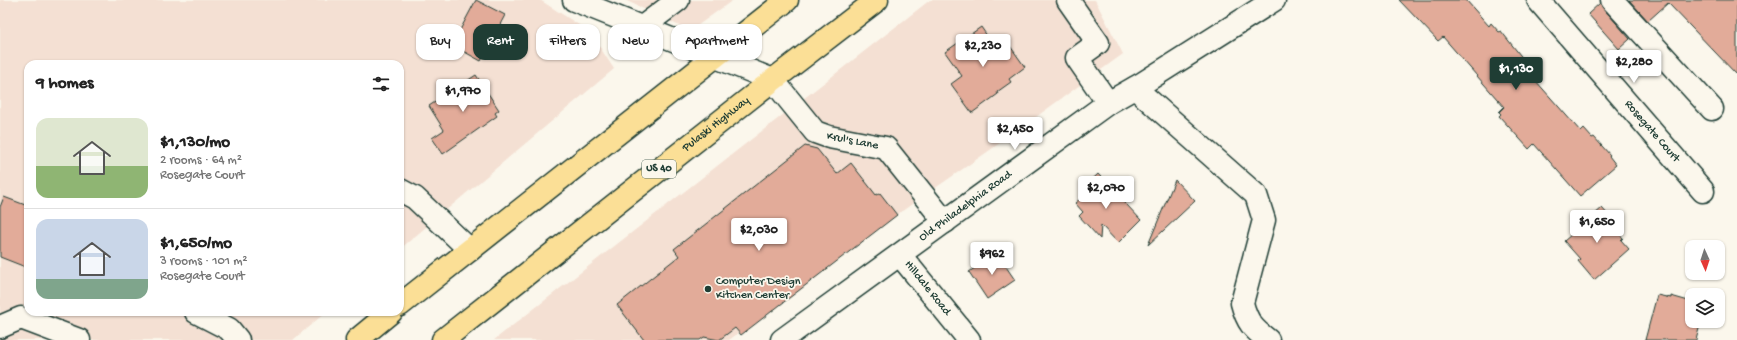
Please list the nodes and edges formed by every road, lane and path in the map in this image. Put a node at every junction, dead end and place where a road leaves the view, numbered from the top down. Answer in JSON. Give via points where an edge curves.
{"nodes":[{"id":1,"x":574,"y":0,"type":"edge"},
{"id":2,"x":678,"y":0,"type":"edge"},
{"id":3,"x":786,"y":0,"type":"edge"},
{"id":4,"x":877,"y":0,"type":"edge"},
{"id":5,"x":1068,"y":0,"type":"edge"},
{"id":6,"x":1274,"y":0,"type":"edge"},
{"id":7,"x":1538,"y":0,"type":"edge"},
{"id":8,"x":1612,"y":0,"type":"edge"},
{"id":9,"x":631,"y":24,"type":"edge"},
{"id":10,"x":646,"y":24,"type":"edge"},
{"id":11,"x":755,"y":24,"type":"edge"},
{"id":12,"x":709,"y":60,"type":"edge"},
{"id":13,"x":721,"y":60,"type":"edge"},
{"id":14,"x":773,"y":80,"type":"junction"},
{"id":15,"x":1135,"y":88,"type":"junction"},
{"id":16,"x":1108,"y":103,"type":"junction"},
{"id":17,"x":1712,"y":109,"type":"dead end"},
{"id":18,"x":1703,"y":191,"type":"dead end"},
{"id":19,"x":404,"y":192,"type":"edge"},
{"id":20,"x":945,"y":222,"type":"junction"},
{"id":21,"x":470,"y":250,"type":"junction"},
{"id":22,"x":900,"y":255,"type":"junction"},
{"id":23,"x":404,"y":302,"type":"edge"},
{"id":24,"x":204,"y":316,"type":"edge"},
{"id":25,"x":386,"y":316,"type":"edge"},
{"id":26,"x":0,"y":327,"type":"edge"},
{"id":27,"x":79,"y":340,"type":"edge"},
{"id":28,"x":238,"y":340,"type":"edge"},
{"id":29,"x":357,"y":340,"type":"edge"},
{"id":30,"x":443,"y":340,"type":"edge"},
{"id":31,"x":782,"y":340,"type":"edge"},
{"id":32,"x":968,"y":340,"type":"edge"},
{"id":33,"x":1268,"y":340,"type":"edge"}],
"edges":[{"from":1,"to":9,"type":"street"},
{"from":2,"to":10,"type":"street"},
{"from":3,"to":11,"type":"highway"},
{"from":4,"to":14,"type":"highway","name":"Pulaski Highway","number":"US 40"},
{"from":5,"to":16,"type":"street","via":[[1098,43],[1077,58]]},
{"from":6,"to":15,"type":"street","name":"Old Philadelphia Road"},
{"from":7,"to":18,"type":"street","name":"Rosegate Court"},
{"from":8,"to":17,"type":"street"},
{"from":12,"to":21,"type":"highway"},
{"from":13,"to":14,"type":"street"},
{"from":14,"to":20,"type":"street","name":"Krul's Lane","via":[[815,132],[886,148]]},
{"from":14,"to":30,"type":"highway","name":"Pulaski Highway","number":"US 40"},
{"from":15,"to":16,"type":"street","name":"Old Philadelphia Road"},
{"from":15,"to":33,"type":"street","via":[[1256,195],[1264,220],[1242,303],[1245,316],[1254,329]]},
{"from":16,"to":20,"type":"street","name":"Old Philadelphia Road"},
{"from":19,"to":21,"type":"street","via":[[415,198]]},
{"from":20,"to":22,"type":"street","name":"Old Philadelphia Road"},
{"from":21,"to":23,"type":"highway"},
{"from":22,"to":31,"type":"street","name":"Old Philadelphia Road"},
{"from":22,"to":32,"type":"street","name":"Hilldale Road"},
{"from":24,"to":28,"type":"street","via":[[230,329]]},
{"from":25,"to":29,"type":"highway"},
{"from":26,"to":27,"type":"street","via":[[21,318]]}]}
